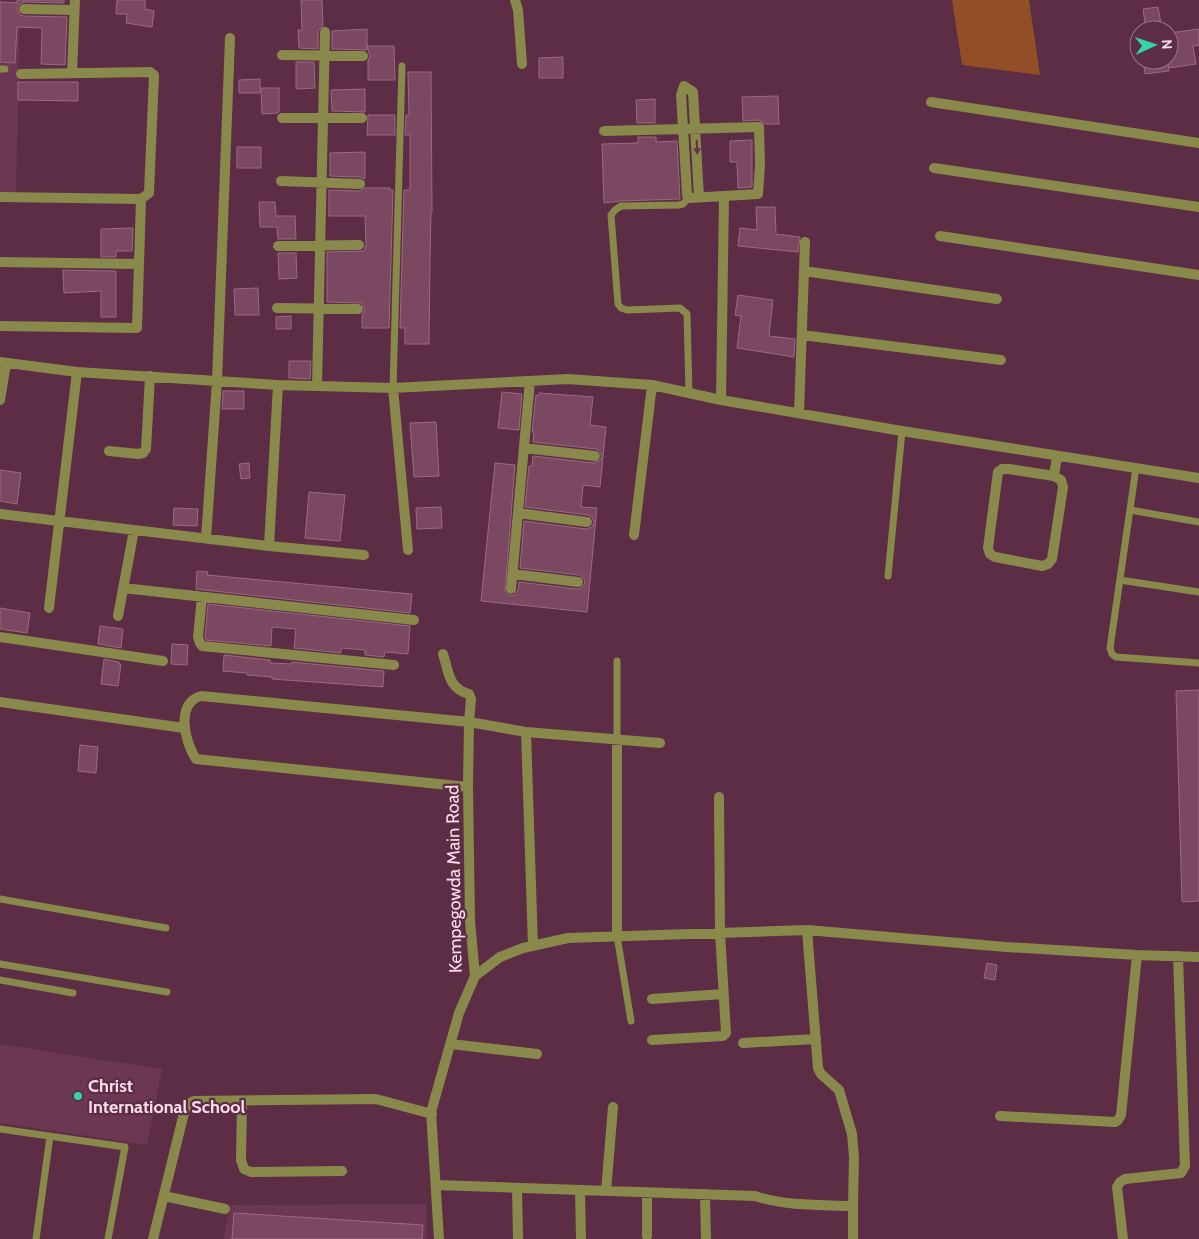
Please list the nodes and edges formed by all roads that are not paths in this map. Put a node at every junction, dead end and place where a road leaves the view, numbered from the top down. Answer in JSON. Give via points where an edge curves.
{"nodes":[{"id":1,"x":515,"y":0,"type":"edge"},
{"id":2,"x":74,"y":5,"type":"edge"},
{"id":3,"x":24,"y":9,"type":"dead end"},
{"id":4,"x":326,"y":32,"type":"dead end"},
{"id":5,"x":230,"y":38,"type":"dead end"},
{"id":6,"x":282,"y":55,"type":"dead end"},
{"id":7,"x":325,"y":55,"type":"junction"},
{"id":8,"x":362,"y":56,"type":"dead end"},
{"id":9,"x":522,"y":64,"type":"dead end"},
{"id":10,"x":402,"y":66,"type":"dead end"},
{"id":11,"x":72,"y":73,"type":"junction"},
{"id":12,"x":21,"y":74,"type":"dead end"},
{"id":13,"x":932,"y":102,"type":"dead end"},
{"id":14,"x":282,"y":118,"type":"dead end"},
{"id":15,"x":324,"y":118,"type":"junction"},
{"id":16,"x":362,"y":118,"type":"dead end"},
{"id":17,"x":696,"y":128,"type":"junction"},
{"id":18,"x":683,"y":129,"type":"junction"},
{"id":19,"x":604,"y":131,"type":"dead end"},
{"id":20,"x":1199,"y":143,"type":"edge"},
{"id":21,"x":934,"y":168,"type":"dead end"},
{"id":22,"x":281,"y":181,"type":"dead end"},
{"id":23,"x":322,"y":182,"type":"junction"},
{"id":24,"x":360,"y":184,"type":"dead end"},
{"id":25,"x":724,"y":196,"type":"junction"},
{"id":26,"x":0,"y":197,"type":"edge"},
{"id":27,"x":694,"y":197,"type":"junction"},
{"id":28,"x":141,"y":199,"type":"junction"},
{"id":29,"x":1199,"y":207,"type":"edge"},
{"id":30,"x":940,"y":236,"type":"dead end"},
{"id":31,"x":805,"y":242,"type":"dead end"},
{"id":32,"x":320,"y":245,"type":"junction"},
{"id":33,"x":359,"y":245,"type":"dead end"},
{"id":34,"x":278,"y":246,"type":"dead end"},
{"id":35,"x":0,"y":262,"type":"edge"},
{"id":36,"x":139,"y":264,"type":"junction"},
{"id":37,"x":804,"y":271,"type":"junction"},
{"id":38,"x":1199,"y":275,"type":"edge"},
{"id":39,"x":997,"y":300,"type":"dead end"},
{"id":40,"x":277,"y":308,"type":"dead end"},
{"id":41,"x":319,"y":308,"type":"junction"},
{"id":42,"x":358,"y":309,"type":"dead end"},
{"id":43,"x":0,"y":326,"type":"edge"},
{"id":44,"x":802,"y":335,"type":"junction"},
{"id":45,"x":1001,"y":360,"type":"dead end"},
{"id":46,"x":3,"y":363,"type":"edge"},
{"id":47,"x":77,"y":372,"type":"junction"},
{"id":48,"x":150,"y":376,"type":"junction"},
{"id":49,"x":217,"y":381,"type":"junction"},
{"id":50,"x":530,"y":381,"type":"junction"},
{"id":51,"x":278,"y":385,"type":"junction"},
{"id":52,"x":317,"y":385,"type":"junction"},
{"id":53,"x":652,"y":385,"type":"junction"},
{"id":54,"x":393,"y":388,"type":"junction"},
{"id":55,"x":689,"y":393,"type":"junction"},
{"id":56,"x":0,"y":400,"type":"edge"},
{"id":57,"x":721,"y":400,"type":"junction"},
{"id":58,"x":799,"y":413,"type":"junction"},
{"id":59,"x":902,"y":431,"type":"junction"},
{"id":60,"x":524,"y":448,"type":"junction"},
{"id":61,"x":110,"y":451,"type":"dead end"},
{"id":62,"x":595,"y":456,"type":"dead end"},
{"id":63,"x":1057,"y":456,"type":"junction"},
{"id":64,"x":1136,"y":468,"type":"junction"},
{"id":65,"x":1054,"y":476,"type":"junction"},
{"id":66,"x":1199,"y":478,"type":"edge"},
{"id":67,"x":1130,"y":510,"type":"junction"},
{"id":68,"x":0,"y":514,"type":"edge"},
{"id":69,"x":518,"y":514,"type":"junction"},
{"id":70,"x":59,"y":521,"type":"junction"},
{"id":71,"x":587,"y":522,"type":"dead end"},
{"id":72,"x":1199,"y":522,"type":"edge"},
{"id":73,"x":134,"y":530,"type":"junction"},
{"id":74,"x":634,"y":535,"type":"dead end"},
{"id":75,"x":206,"y":538,"type":"junction"},
{"id":76,"x":269,"y":546,"type":"junction"},
{"id":77,"x":408,"y":550,"type":"dead end"},
{"id":78,"x":364,"y":555,"type":"dead end"},
{"id":79,"x":513,"y":574,"type":"junction"},
{"id":80,"x":888,"y":576,"type":"dead end"},
{"id":81,"x":1120,"y":580,"type":"junction"},
{"id":82,"x":578,"y":582,"type":"dead end"},
{"id":83,"x":123,"y":588,"type":"junction"},
{"id":84,"x":511,"y":589,"type":"dead end"},
{"id":85,"x":1199,"y":592,"type":"edge"},
{"id":86,"x":202,"y":597,"type":"junction"},
{"id":87,"x":49,"y":608,"type":"dead end"},
{"id":88,"x":118,"y":616,"type":"dead end"},
{"id":89,"x":414,"y":620,"type":"dead end"},
{"id":90,"x":0,"y":637,"type":"edge"},
{"id":91,"x":444,"y":654,"type":"dead end"},
{"id":92,"x":617,"y":661,"type":"dead end"},
{"id":93,"x":163,"y":662,"type":"dead end"},
{"id":94,"x":1199,"y":663,"type":"edge"},
{"id":95,"x":394,"y":665,"type":"dead end"},
{"id":96,"x":0,"y":702,"type":"edge"},
{"id":97,"x":470,"y":722,"type":"junction"},
{"id":98,"x":184,"y":728,"type":"junction"},
{"id":99,"x":526,"y":732,"type":"junction"},
{"id":100,"x":617,"y":740,"type":"junction"},
{"id":101,"x":660,"y":743,"type":"dead end"},
{"id":102,"x":468,"y":786,"type":"junction"},
{"id":103,"x":719,"y":797,"type":"dead end"},
{"id":104,"x":0,"y":899,"type":"edge"},
{"id":105,"x":166,"y":928,"type":"dead end"},
{"id":106,"x":807,"y":930,"type":"junction"},
{"id":107,"x":720,"y":932,"type":"junction"},
{"id":108,"x":618,"y":936,"type":"junction"},
{"id":109,"x":533,"y":946,"type":"junction"},
{"id":110,"x":1137,"y":955,"type":"junction"},
{"id":111,"x":1178,"y":956,"type":"junction"},
{"id":112,"x":1199,"y":957,"type":"edge"},
{"id":113,"x":0,"y":964,"type":"edge"},
{"id":114,"x":475,"y":976,"type":"junction"},
{"id":115,"x":0,"y":980,"type":"edge"},
{"id":116,"x":167,"y":992,"type":"dead end"},
{"id":117,"x":72,"y":993,"type":"dead end"},
{"id":118,"x":723,"y":994,"type":"junction"},
{"id":119,"x":652,"y":999,"type":"dead end"},
{"id":120,"x":631,"y":1021,"type":"dead end"},
{"id":121,"x":816,"y":1039,"type":"junction"},
{"id":122,"x":652,"y":1040,"type":"dead end"},
{"id":123,"x":743,"y":1043,"type":"dead end"},
{"id":124,"x":451,"y":1044,"type":"junction"},
{"id":125,"x":537,"y":1054,"type":"dead end"},
{"id":126,"x":242,"y":1102,"type":"junction"},
{"id":127,"x":613,"y":1107,"type":"dead end"},
{"id":128,"x":432,"y":1114,"type":"junction"},
{"id":129,"x":1000,"y":1116,"type":"dead end"},
{"id":130,"x":0,"y":1129,"type":"edge"},
{"id":131,"x":50,"y":1136,"type":"junction"},
{"id":132,"x":342,"y":1171,"type":"dead end"},
{"id":133,"x":436,"y":1185,"type":"junction"},
{"id":134,"x":517,"y":1188,"type":"junction"},
{"id":135,"x":580,"y":1190,"type":"junction"},
{"id":136,"x":606,"y":1191,"type":"junction"},
{"id":137,"x":647,"y":1192,"type":"junction"},
{"id":138,"x":705,"y":1194,"type":"junction"},
{"id":139,"x":164,"y":1196,"type":"junction"},
{"id":140,"x":852,"y":1206,"type":"junction"},
{"id":141,"x":225,"y":1209,"type":"dead end"},
{"id":142,"x":647,"y":1236,"type":"dead end"},
{"id":143,"x":36,"y":1239,"type":"edge"},
{"id":144,"x":108,"y":1239,"type":"edge"},
{"id":145,"x":153,"y":1239,"type":"edge"},
{"id":146,"x":439,"y":1239,"type":"edge"},
{"id":147,"x":518,"y":1239,"type":"edge"},
{"id":148,"x":581,"y":1239,"type":"edge"},
{"id":149,"x":706,"y":1239,"type":"edge"},
{"id":150,"x":853,"y":1239,"type":"edge"},
{"id":151,"x":1123,"y":1239,"type":"edge"}],
"edges":[{"from":1,"to":9,"type":"street"},
{"from":2,"to":3,"type":"street"},
{"from":2,"to":11,"type":"street"},
{"from":4,"to":7,"type":"street"},
{"from":5,"to":49,"type":"street"},
{"from":6,"to":7,"type":"street"},
{"from":7,"to":8,"type":"street"},
{"from":7,"to":15,"type":"street"},
{"from":10,"to":54,"type":"lane"},
{"from":11,"to":12,"type":"street"},
{"from":11,"to":28,"type":"street","via":[[150,72],[154,75],[149,193]]},
{"from":13,"to":20,"type":"street"},
{"from":14,"to":15,"type":"street"},
{"from":15,"to":16,"type":"street"},
{"from":15,"to":23,"type":"street"},
{"from":17,"to":18,"type":"street"},
{"from":17,"to":18,"type":"street","via":[[693,92],[684,86]]},
{"from":17,"to":25,"type":"street","via":[[759,127],[758,194]]},
{"from":17,"to":27,"type":"street","one_way":true},
{"from":18,"to":19,"type":"street"},
{"from":18,"to":27,"type":"street"},
{"from":21,"to":29,"type":"street"},
{"from":22,"to":23,"type":"street"},
{"from":23,"to":24,"type":"street"},
{"from":23,"to":32,"type":"street"},
{"from":25,"to":27,"type":"street"},
{"from":25,"to":57,"type":"street"},
{"from":26,"to":28,"type":"street"},
{"from":27,"to":55,"type":"lane","via":[[679,205],[621,206],[611,215],[618,304],[621,308],[680,308],[688,314]]},
{"from":28,"to":36,"type":"street"},
{"from":30,"to":38,"type":"street"},
{"from":31,"to":37,"type":"street"},
{"from":32,"to":33,"type":"street"},
{"from":32,"to":34,"type":"street"},
{"from":32,"to":41,"type":"street"},
{"from":35,"to":36,"type":"street"},
{"from":36,"to":43,"type":"street","via":[[137,328]]},
{"from":37,"to":39,"type":"street"},
{"from":37,"to":44,"type":"street"},
{"from":40,"to":41,"type":"street"},
{"from":41,"to":42,"type":"street"},
{"from":41,"to":52,"type":"street"},
{"from":44,"to":45,"type":"street"},
{"from":44,"to":58,"type":"street"},
{"from":46,"to":47,"type":"street"},
{"from":46,"to":56,"type":"street"},
{"from":47,"to":48,"type":"street"},
{"from":47,"to":70,"type":"street"},
{"from":48,"to":49,"type":"street"},
{"from":48,"to":61,"type":"street","via":[[144,453]]},
{"from":49,"to":51,"type":"street"},
{"from":49,"to":75,"type":"street"},
{"from":50,"to":53,"type":"street","via":[[568,379]]},
{"from":50,"to":54,"type":"street"},
{"from":50,"to":60,"type":"street"},
{"from":51,"to":52,"type":"street"},
{"from":51,"to":76,"type":"street"},
{"from":52,"to":54,"type":"street"},
{"from":53,"to":55,"type":"street"},
{"from":53,"to":74,"type":"street"},
{"from":54,"to":77,"type":"street"},
{"from":55,"to":57,"type":"street"},
{"from":57,"to":58,"type":"street"},
{"from":58,"to":59,"type":"street"},
{"from":59,"to":63,"type":"street"},
{"from":59,"to":80,"type":"lane"},
{"from":60,"to":62,"type":"street"},
{"from":60,"to":69,"type":"street"},
{"from":63,"to":64,"type":"street"},
{"from":63,"to":65,"type":"street"},
{"from":64,"to":66,"type":"street"},
{"from":64,"to":67,"type":"lane"},
{"from":65,"to":65,"type":"street","via":[[1061,480],[1063,487],[1052,559],[1048,564],[1042,566],[990,554],[988,548],[998,472],[1008,469]]},
{"from":67,"to":72,"type":"lane"},
{"from":67,"to":81,"type":"lane"},
{"from":68,"to":70,"type":"street"},
{"from":69,"to":71,"type":"street"},
{"from":69,"to":79,"type":"street"},
{"from":70,"to":73,"type":"street"},
{"from":70,"to":87,"type":"street"},
{"from":73,"to":75,"type":"street"},
{"from":73,"to":83,"type":"street"},
{"from":75,"to":76,"type":"street"},
{"from":76,"to":78,"type":"street"},
{"from":79,"to":82,"type":"street"},
{"from":79,"to":84,"type":"street"},
{"from":81,"to":85,"type":"lane"},
{"from":81,"to":94,"type":"lane","via":[[1110,648],[1112,654],[1116,657]]},
{"from":83,"to":86,"type":"street"},
{"from":83,"to":88,"type":"street"},
{"from":86,"to":89,"type":"street"},
{"from":86,"to":95,"type":"street","via":[[198,637],[202,646]]},
{"from":90,"to":93,"type":"street"},
{"from":91,"to":97,"type":"street","name":"Kempegowda Main Road","via":[[452,684],[469,694]]},
{"from":92,"to":100,"type":"lane"},
{"from":96,"to":98,"type":"street"},
{"from":97,"to":98,"type":"street","via":[[201,696],[189,703]]},
{"from":97,"to":99,"type":"street"},
{"from":97,"to":102,"type":"street","name":"Kempegowda Main Road"},
{"from":98,"to":102,"type":"street","via":[[196,759]]},
{"from":99,"to":100,"type":"street"},
{"from":99,"to":109,"type":"street"},
{"from":100,"to":101,"type":"street"},
{"from":100,"to":108,"type":"street"},
{"from":102,"to":114,"type":"street","name":"Kempegowda Main Road","via":[[470,921]]},
{"from":103,"to":107,"type":"street"},
{"from":104,"to":105,"type":"lane"},
{"from":106,"to":107,"type":"street"},
{"from":106,"to":110,"type":"street"},
{"from":106,"to":121,"type":"street"},
{"from":107,"to":108,"type":"street"},
{"from":107,"to":118,"type":"street"},
{"from":108,"to":109,"type":"street","via":[[568,938]]},
{"from":108,"to":120,"type":"lane"},
{"from":109,"to":114,"type":"street","via":[[500,957]]},
{"from":110,"to":111,"type":"street"},
{"from":110,"to":129,"type":"street","via":[[1118,1120]]},
{"from":111,"to":112,"type":"street"},
{"from":111,"to":151,"type":"street","via":[[1184,1166],[1180,1174],[1120,1182],[1117,1187]]},
{"from":113,"to":116,"type":"lane"},
{"from":114,"to":124,"type":"street","name":"Kempegowda Main Road","via":[[459,1013]]},
{"from":115,"to":117,"type":"lane"},
{"from":118,"to":119,"type":"street"},
{"from":118,"to":122,"type":"street","via":[[727,1030],[723,1036]]},
{"from":121,"to":123,"type":"street"},
{"from":121,"to":140,"type":"street","via":[[818,1068],[839,1090],[852,1134]]},
{"from":124,"to":125,"type":"street"},
{"from":124,"to":128,"type":"street","name":"Kempegowda Main Road"},
{"from":126,"to":128,"type":"street","via":[[376,1099]]},
{"from":126,"to":132,"type":"street","via":[[241,1160],[244,1169],[251,1172]]},
{"from":126,"to":139,"type":"street","via":[[194,1101],[187,1106]]},
{"from":127,"to":136,"type":"street"},
{"from":128,"to":133,"type":"street","name":"Kempegowda Main Road"},
{"from":130,"to":131,"type":"lane"},
{"from":131,"to":143,"type":"lane"},
{"from":131,"to":144,"type":"lane","via":[[125,1147]]},
{"from":133,"to":134,"type":"street"},
{"from":133,"to":146,"type":"street","name":"Kempegowda Main Road"},
{"from":134,"to":135,"type":"street"},
{"from":134,"to":147,"type":"street"},
{"from":135,"to":136,"type":"street"},
{"from":135,"to":148,"type":"street"},
{"from":136,"to":137,"type":"street"},
{"from":137,"to":138,"type":"street"},
{"from":137,"to":142,"type":"street"},
{"from":138,"to":140,"type":"street","via":[[755,1196],[795,1204]]},
{"from":138,"to":149,"type":"street"},
{"from":139,"to":141,"type":"street"},
{"from":139,"to":145,"type":"street"},
{"from":140,"to":150,"type":"street"}]}
